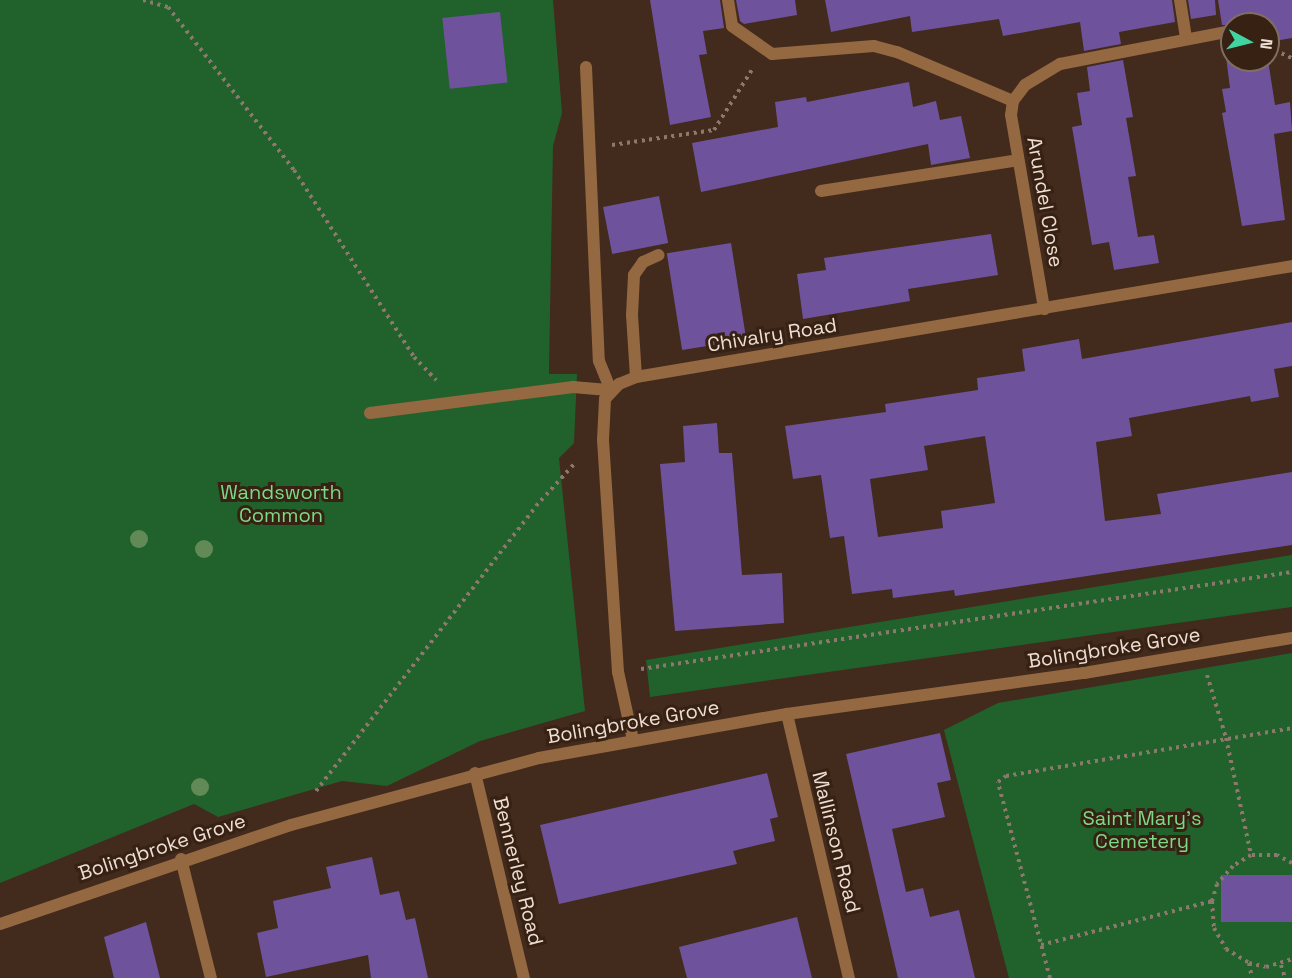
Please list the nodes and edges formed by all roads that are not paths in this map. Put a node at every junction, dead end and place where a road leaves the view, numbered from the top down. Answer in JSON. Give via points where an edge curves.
{"nodes":[{"id":1,"x":728,"y":0,"type":"edge"},
{"id":2,"x":1180,"y":0,"type":"edge"},
{"id":3,"x":1220,"y":33,"type":"edge"},
{"id":4,"x":1186,"y":39,"type":"junction"},
{"id":5,"x":586,"y":67,"type":"dead end"},
{"id":6,"x":1013,"y":101,"type":"junction"},
{"id":7,"x":1018,"y":160,"type":"junction"},
{"id":8,"x":821,"y":191,"type":"dead end"},
{"id":9,"x":659,"y":255,"type":"dead end"},
{"id":10,"x":1292,"y":266,"type":"edge"},
{"id":11,"x":1044,"y":309,"type":"junction"},
{"id":12,"x":636,"y":377,"type":"junction"},
{"id":13,"x":610,"y":390,"type":"junction"},
{"id":14,"x":370,"y":413,"type":"dead end"},
{"id":15,"x":1292,"y":638,"type":"edge"},
{"id":16,"x":788,"y":714,"type":"junction"},
{"id":17,"x":633,"y":740,"type":"junction"},
{"id":18,"x":475,"y":773,"type":"junction"},
{"id":19,"x":182,"y":860,"type":"junction"},
{"id":20,"x":0,"y":924,"type":"edge"},
{"id":21,"x":211,"y":978,"type":"edge"},
{"id":22,"x":524,"y":978,"type":"edge"},
{"id":23,"x":849,"y":978,"type":"edge"}],
"edges":[{"from":1,"to":6,"type":"street","via":[[732,26],[772,54],[874,46]]},
{"from":2,"to":4,"type":"street"},
{"from":3,"to":4,"type":"street"},
{"from":4,"to":6,"type":"street","via":[[1060,64],[1025,85]]},
{"from":5,"to":13,"type":"street","via":[[598,361]]},
{"from":6,"to":7,"type":"street","name":"Arundel Close","via":[[1011,115]]},
{"from":7,"to":8,"type":"street"},
{"from":7,"to":11,"type":"street","name":"Arundel Close"},
{"from":9,"to":12,"type":"street","via":[[644,262],[634,275]]},
{"from":10,"to":11,"type":"street","name":"Chivalry Road"},
{"from":11,"to":12,"type":"street","name":"Chivalry Road"},
{"from":12,"to":13,"type":"street","name":"Chivalry Road"},
{"from":13,"to":14,"type":"street","via":[[573,387]]},
{"from":13,"to":17,"type":"street","via":[[602,410],[609,540],[618,672]]},
{"from":15,"to":16,"type":"street","name":"Bolingbroke Grove","via":[[1073,675]]},
{"from":16,"to":17,"type":"street","name":"Bolingbroke Grove"},
{"from":16,"to":23,"type":"street","name":"Mallinson Road"},
{"from":17,"to":18,"type":"street","name":"Bolingbroke Grove"},
{"from":18,"to":19,"type":"street","name":"Bolingbroke Grove"},
{"from":18,"to":22,"type":"street","name":"Bennerley Road"},
{"from":19,"to":20,"type":"street","name":"Bolingbroke Grove"},
{"from":19,"to":21,"type":"street"}]}
